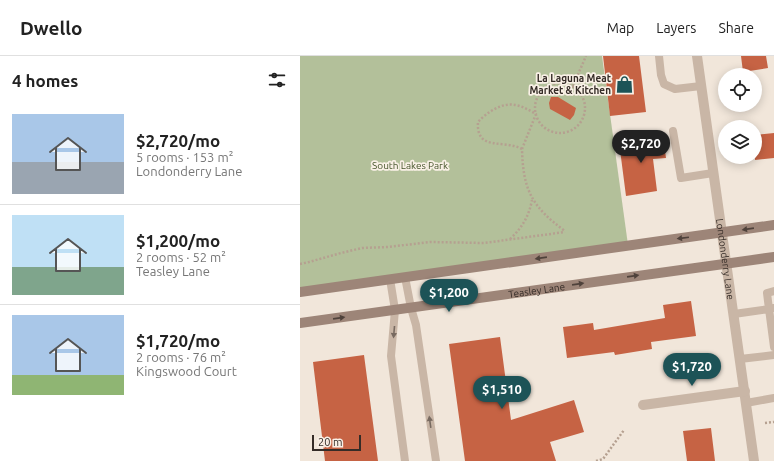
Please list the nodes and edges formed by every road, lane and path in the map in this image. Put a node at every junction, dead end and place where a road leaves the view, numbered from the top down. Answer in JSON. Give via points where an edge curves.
{"nodes":[{"id":1,"x":586,"y":56,"type":"edge"},
{"id":2,"x":659,"y":56,"type":"edge"},
{"id":3,"x":697,"y":56,"type":"edge"},
{"id":4,"x":573,"y":86,"type":"junction"},
{"id":5,"x":701,"y":86,"type":"junction"},
{"id":6,"x":536,"y":114,"type":"junction"},
{"id":7,"x":673,"y":131,"type":"dead end"},
{"id":8,"x":522,"y":149,"type":"junction"},
{"id":9,"x":713,"y":173,"type":"junction"},
{"id":10,"x":532,"y":200,"type":"junction"},
{"id":11,"x":774,"y":225,"type":"edge"},
{"id":12,"x":722,"y":233,"type":"junction"},
{"id":13,"x":510,"y":239,"type":"junction"},
{"id":14,"x":774,"y":257,"type":"edge"},
{"id":15,"x":726,"y":263,"type":"junction"},
{"id":16,"x":300,"y":264,"type":"edge"},
{"id":17,"x":406,"y":277,"type":"junction"},
{"id":18,"x":390,"y":279,"type":"junction"},
{"id":19,"x":774,"y":291,"type":"edge"},
{"id":20,"x":300,"y":292,"type":"edge"},
{"id":21,"x":411,"y":308,"type":"junction"},
{"id":22,"x":771,"y":309,"type":"edge"},
{"id":23,"x":395,"y":310,"type":"junction"},
{"id":24,"x":734,"y":314,"type":"junction"},
{"id":25,"x":300,"y":323,"type":"edge"},
{"id":26,"x":773,"y":331,"type":"edge"},
{"id":27,"x":774,"y":347,"type":"edge"},
{"id":28,"x":774,"y":355,"type":"edge"},
{"id":29,"x":740,"y":359,"type":"junction"},
{"id":30,"x":745,"y":391,"type":"junction"},
{"id":31,"x":774,"y":398,"type":"edge"},
{"id":32,"x":746,"y":403,"type":"junction"},
{"id":33,"x":643,"y":405,"type":"dead end"},
{"id":34,"x":774,"y":422,"type":"edge"},
{"id":35,"x":765,"y":423,"type":"dead end"},
{"id":36,"x":624,"y":430,"type":"dead end"},
{"id":37,"x":405,"y":461,"type":"edge"},
{"id":38,"x":436,"y":461,"type":"edge"},
{"id":39,"x":596,"y":461,"type":"edge"},
{"id":40,"x":754,"y":461,"type":"edge"}],
"edges":[{"from":1,"to":4,"type":"path"},
{"from":2,"to":5,"type":"lane","via":[[664,84],[675,88]]},
{"from":3,"to":5,"type":"street","name":"Londonderry Lane"},
{"from":4,"to":6,"type":"path","via":[[561,83],[543,89],[536,100]]},
{"from":4,"to":6,"type":"path","via":[[579,91],[585,105],[582,120],[572,130],[557,133],[549,130],[538,120]]},
{"from":5,"to":9,"type":"street","name":"Londonderry Lane"},
{"from":6,"to":8,"type":"path"},
{"from":6,"to":8,"type":"path","via":[[513,104],[486,114],[478,122],[477,130],[480,137],[493,143]]},
{"from":7,"to":9,"type":"lane","via":[[681,178]]},
{"from":8,"to":10,"type":"path","via":[[523,166]]},
{"from":9,"to":12,"type":"street","name":"Londonderry Lane"},
{"from":10,"to":13,"type":"path","via":[[522,226]]},
{"from":10,"to":13,"type":"path","via":[[549,220],[565,232]]},
{"from":11,"to":12,"type":"main road","one_way":true},
{"from":12,"to":15,"type":"street","name":"Londonderry Lane"},
{"from":12,"to":17,"type":"main road","one_way":true},
{"from":13,"to":16,"type":"path","via":[[484,243],[430,242],[362,248]]},
{"from":14,"to":15,"type":"main road","name":"Teasley Lane"},
{"from":21,"to":15,"type":"main road","name":"Teasley Lane","one_way":true},
{"from":15,"to":24,"type":"street","name":"Londonderry Lane"},
{"from":17,"to":18,"type":"main road"},
{"from":17,"to":21,"type":"lane"},
{"from":18,"to":20,"type":"main road"},
{"from":18,"to":23,"type":"lane"},
{"from":19,"to":22,"type":"lane","via":[[767,293]]},
{"from":21,"to":23,"type":"main road","name":"Teasley Lane"},
{"from":38,"to":21,"type":"lane","one_way":true,"via":[[416,325]]},
{"from":22,"to":24,"type":"lane"},
{"from":22,"to":26,"type":"lane"},
{"from":25,"to":23,"type":"main road","name":"Teasley Lane","one_way":true},
{"from":23,"to":37,"type":"lane","one_way":true,"via":[[392,356]]},
{"from":24,"to":29,"type":"street","name":"Londonderry Lane"},
{"from":26,"to":27,"type":"lane"},
{"from":28,"to":29,"type":"lane"},
{"from":29,"to":30,"type":"street","name":"Londonderry Lane"},
{"from":30,"to":32,"type":"street","name":"Londonderry Lane"},
{"from":30,"to":33,"type":"street"},
{"from":31,"to":32,"type":"lane"},
{"from":32,"to":40,"type":"street","name":"Londonderry Lane"},
{"from":34,"to":35,"type":"path"},
{"from":36,"to":39,"type":"path","via":[[603,459]]}]}
